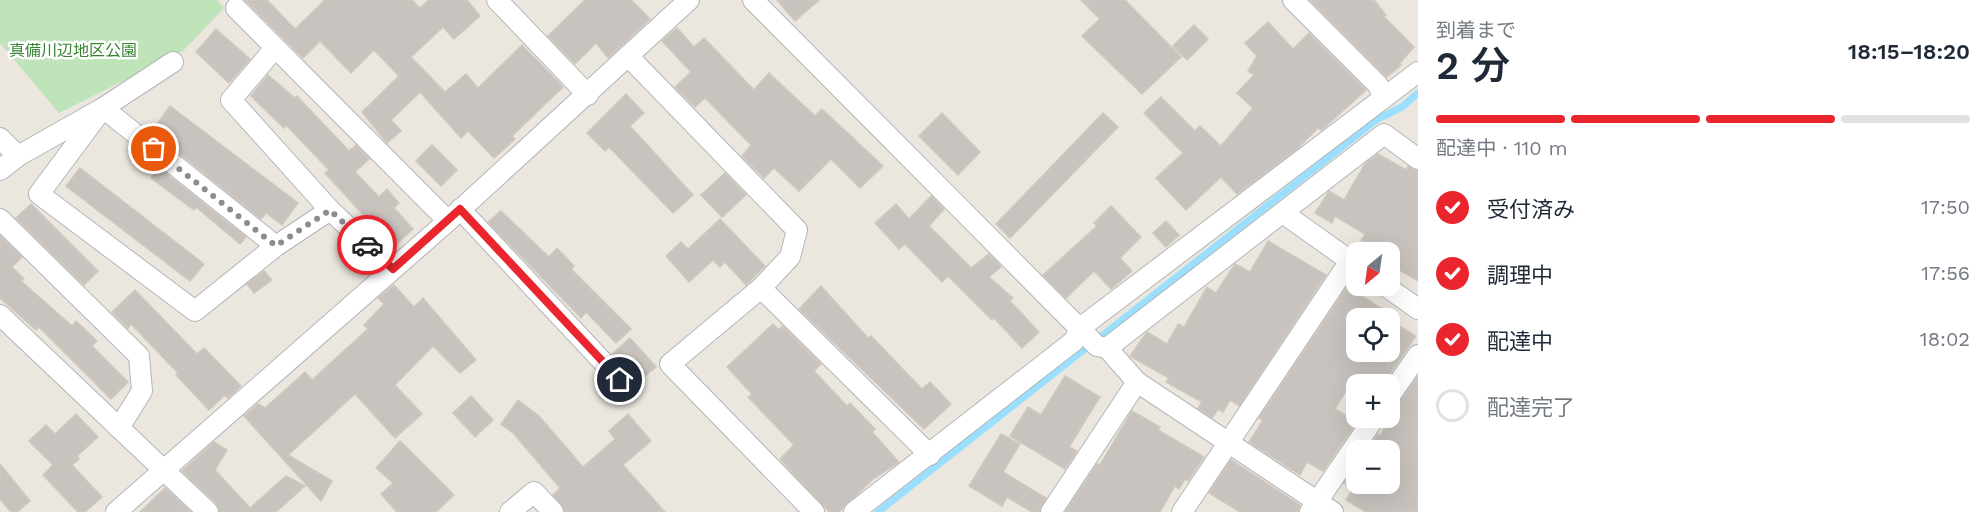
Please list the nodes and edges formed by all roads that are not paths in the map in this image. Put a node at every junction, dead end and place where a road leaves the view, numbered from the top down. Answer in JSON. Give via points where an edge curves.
{"nodes":[{"id":1,"x":497,"y":0,"type":"edge"},
{"id":2,"x":689,"y":0,"type":"edge"},
{"id":3,"x":753,"y":0,"type":"edge"},
{"id":4,"x":1293,"y":0,"type":"edge"},
{"id":5,"x":236,"y":8,"type":"dead end"},
{"id":6,"x":275,"y":48,"type":"junction"},
{"id":7,"x":628,"y":57,"type":"junction"},
{"id":8,"x":173,"y":62,"type":"dead end"},
{"id":9,"x":1418,"y":72,"type":"edge"},
{"id":10,"x":588,"y":94,"type":"junction"},
{"id":11,"x":1383,"y":96,"type":"junction"},
{"id":12,"x":103,"y":108,"type":"junction"},
{"id":13,"x":0,"y":138,"type":"edge"},
{"id":14,"x":18,"y":156,"type":"junction"},
{"id":15,"x":1418,"y":159,"type":"edge"},
{"id":16,"x":0,"y":170,"type":"edge"},
{"id":17,"x":330,"y":210,"type":"junction"},
{"id":18,"x":1283,"y":213,"type":"junction"},
{"id":19,"x":454,"y":215,"type":"junction"},
{"id":20,"x":0,"y":219,"type":"edge"},
{"id":21,"x":276,"y":246,"type":"junction"},
{"id":22,"x":1346,"y":258,"type":"edge"},
{"id":23,"x":393,"y":269,"type":"junction"},
{"id":24,"x":1346,"y":273,"type":"edge"},
{"id":25,"x":761,"y":288,"type":"junction"},
{"id":26,"x":1400,"y":296,"type":"edge"},
{"id":27,"x":1418,"y":309,"type":"edge"},
{"id":28,"x":0,"y":315,"type":"edge"},
{"id":29,"x":1093,"y":339,"type":"junction"},
{"id":30,"x":1418,"y":355,"type":"edge"},
{"id":31,"x":620,"y":380,"type":"dead end"},
{"id":32,"x":1400,"y":381,"type":"edge"},
{"id":33,"x":1137,"y":382,"type":"junction"},
{"id":34,"x":119,"y":428,"type":"junction"},
{"id":35,"x":1368,"y":428,"type":"edge"},
{"id":36,"x":1229,"y":443,"type":"junction"},
{"id":37,"x":930,"y":455,"type":"junction"},
{"id":38,"x":162,"y":469,"type":"junction"},
{"id":39,"x":1320,"y":509,"type":"edge"},
{"id":40,"x":116,"y":512,"type":"edge"},
{"id":41,"x":208,"y":512,"type":"edge"},
{"id":42,"x":510,"y":512,"type":"edge"},
{"id":43,"x":553,"y":512,"type":"edge"},
{"id":44,"x":814,"y":512,"type":"edge"},
{"id":45,"x":854,"y":512,"type":"edge"},
{"id":46,"x":1050,"y":512,"type":"edge"},
{"id":47,"x":1182,"y":512,"type":"edge"}],
"edges":[{"from":1,"to":10,"type":"street"},
{"from":2,"to":7,"type":"street"},
{"from":3,"to":29,"type":"street"},
{"from":4,"to":11,"type":"street","via":[[1378,85]]},
{"from":5,"to":6,"type":"street"},
{"from":6,"to":17,"type":"street","via":[[231,100]]},
{"from":6,"to":19,"type":"street"},
{"from":7,"to":10,"type":"street"},
{"from":7,"to":25,"type":"street","via":[[797,230],[790,257]]},
{"from":8,"to":12,"type":"street"},
{"from":9,"to":11,"type":"street"},
{"from":10,"to":19,"type":"street"},
{"from":11,"to":29,"type":"street"},
{"from":12,"to":14,"type":"street"},
{"from":12,"to":21,"type":"street"},
{"from":12,"to":21,"type":"street","via":[[39,194],[195,311]]},
{"from":13,"to":14,"type":"street"},
{"from":14,"to":16,"type":"street"},
{"from":15,"to":18,"type":"street","via":[[1384,134]]},
{"from":17,"to":21,"type":"street"},
{"from":17,"to":23,"type":"street"},
{"from":18,"to":22,"type":"street"},
{"from":18,"to":29,"type":"street"},
{"from":19,"to":23,"type":"street"},
{"from":19,"to":31,"type":"street"},
{"from":20,"to":34,"type":"street","via":[[139,356],[142,392]]},
{"from":23,"to":38,"type":"street"},
{"from":24,"to":36,"type":"street"},
{"from":25,"to":37,"type":"street"},
{"from":25,"to":44,"type":"street","via":[[670,364]]},
{"from":26,"to":27,"type":"street"},
{"from":28,"to":34,"type":"street"},
{"from":29,"to":33,"type":"street"},
{"from":29,"to":37,"type":"street","via":[[1074,341]]},
{"from":30,"to":32,"type":"street"},
{"from":33,"to":36,"type":"street"},
{"from":33,"to":46,"type":"street"},
{"from":34,"to":38,"type":"street"},
{"from":35,"to":39,"type":"street"},
{"from":36,"to":39,"type":"street"},
{"from":36,"to":47,"type":"street"},
{"from":37,"to":45,"type":"street"},
{"from":38,"to":40,"type":"street"},
{"from":38,"to":41,"type":"street"},
{"from":42,"to":43,"type":"street","via":[[534,492]]}]}
